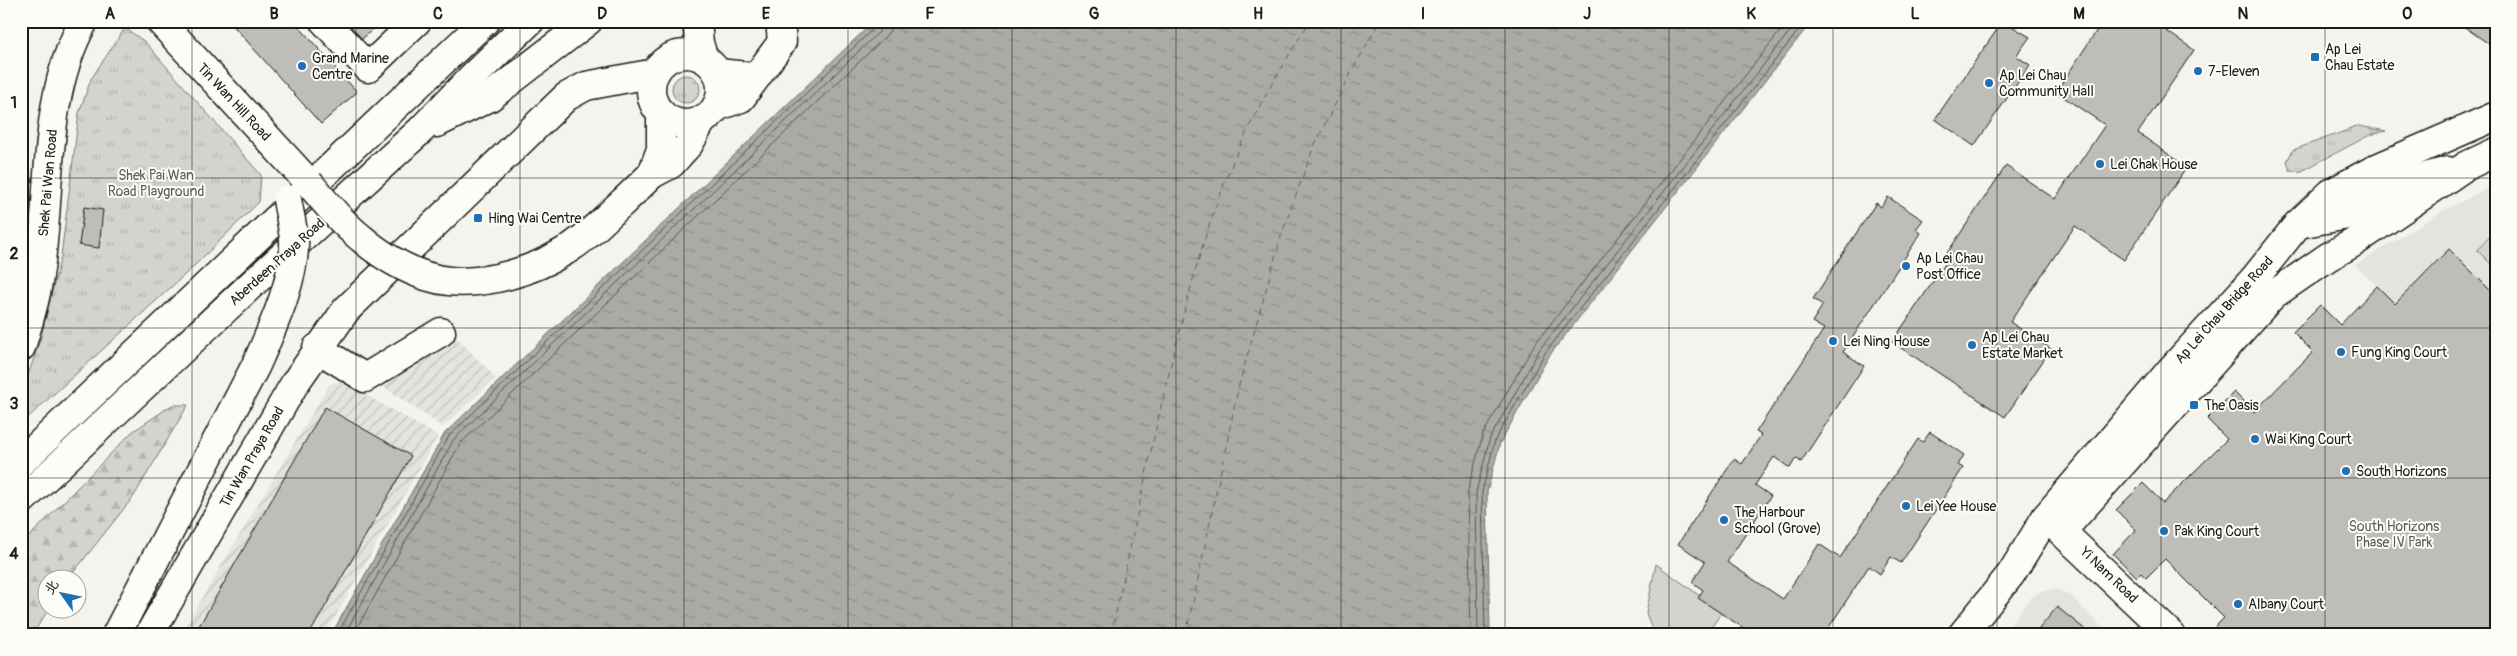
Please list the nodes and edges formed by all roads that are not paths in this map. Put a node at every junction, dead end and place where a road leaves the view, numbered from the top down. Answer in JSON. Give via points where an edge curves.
{"nodes":[{"id":1,"x":84,"y":21,"type":"edge"},
{"id":2,"x":160,"y":21,"type":"edge"},
{"id":3,"x":324,"y":21,"type":"edge"},
{"id":4,"x":417,"y":21,"type":"edge"},
{"id":5,"x":485,"y":21,"type":"edge"},
{"id":6,"x":530,"y":21,"type":"edge"},
{"id":7,"x":588,"y":21,"type":"edge"},
{"id":8,"x":678,"y":21,"type":"edge"},
{"id":9,"x":698,"y":21,"type":"edge"},
{"id":10,"x":780,"y":21,"type":"edge"},
{"id":11,"x":711,"y":66,"type":"junction"},
{"id":12,"x":756,"y":77,"type":"junction"},
{"id":13,"x":660,"y":85,"type":"junction"},
{"id":14,"x":709,"y":113,"type":"junction"},
{"id":15,"x":2496,"y":116,"type":"edge"},
{"id":16,"x":422,"y":130,"type":"junction"},
{"id":17,"x":271,"y":143,"type":"junction"},
{"id":18,"x":2496,"y":152,"type":"edge"},
{"id":19,"x":2466,"y":166,"type":"junction"},
{"id":20,"x":652,"y":174,"type":"junction"},
{"id":21,"x":2298,"y":224,"type":"junction"},
{"id":22,"x":441,"y":332,"type":"dead end"},
{"id":23,"x":21,"y":347,"type":"edge"},
{"id":24,"x":317,"y":348,"type":"junction"},
{"id":25,"x":21,"y":462,"type":"edge"},
{"id":26,"x":21,"y":501,"type":"edge"},
{"id":27,"x":2054,"y":524,"type":"junction"},
{"id":28,"x":116,"y":635,"type":"edge"},
{"id":29,"x":149,"y":635,"type":"edge"},
{"id":30,"x":1962,"y":635,"type":"edge"},
{"id":31,"x":2171,"y":635,"type":"edge"}],
"edges":[{"from":1,"to":23,"type":"main road","name":"Shek Pai Wan Road","via":[[58,92],[39,278]]},
{"from":2,"to":17,"type":"main road","name":"Tin Wan Hill Road"},
{"from":3,"to":4,"type":"main road","via":[[368,68]]},
{"from":5,"to":25,"type":"main road"},
{"from":6,"to":16,"type":"main road","name":"Aberdeen Praya Road"},
{"from":7,"to":16,"type":"main road","via":[[490,97]]},
{"from":8,"to":13,"type":"main road","via":[[679,33]]},
{"from":9,"to":11,"type":"main road","via":[[699,43]]},
{"from":10,"to":12,"type":"main road","via":[[782,42]]},
{"from":11,"to":12,"type":"main road"},
{"from":11,"to":13,"type":"main road","via":[[683,54]]},
{"from":11,"to":14,"type":"main road","via":[[720,94]]},
{"from":12,"to":14,"type":"main road","via":[[741,98]]},
{"from":13,"to":14,"type":"main road","via":[[668,119],[682,124],[693,123]]},
{"from":13,"to":20,"type":"main road","via":[[661,149]]},
{"from":13,"to":24,"type":"main road","name":"Tin Wan Praya Road","via":[[633,86],[618,81],[586,86],[566,97],[368,287]]},
{"from":14,"to":20,"type":"main road","via":[[671,164]]},
{"from":15,"to":21,"type":"main road","name":"Ap Lei Chau Bridge Road","via":[[2379,167],[2331,193]]},
{"from":16,"to":26,"type":"main road","name":"Aberdeen Praya Road"},
{"from":17,"to":20,"type":"main road","name":"Tin Wan Hill Road","bridge":true,"via":[[361,239],[386,257],[417,272],[448,281],[493,278],[544,263],[567,250]]},
{"from":17,"to":28,"type":"main road","bridge":true,"via":[[294,241],[279,310],[256,365]]},
{"from":18,"to":19,"type":"main road","name":"Ap Lei Chau Bridge Road"},
{"from":19,"to":21,"type":"main road","via":[[2400,184],[2348,215]]},
{"from":19,"to":27,"type":"main road","name":"Ap Lei Chau Bridge Road","via":[[2273,295]]},
{"from":21,"to":27,"type":"main road","name":"Ap Lei Chau Bridge Road","via":[[2254,279],[2169,372]]},
{"from":22,"to":24,"type":"main road","via":[[365,378]]},
{"from":24,"to":29,"type":"main road","name":"Tin Wan Praya Road"},
{"from":27,"to":30,"type":"main road","name":"Ap Lei Chau Bridge Road"},
{"from":27,"to":31,"type":"main road","name":"Yi Nam Road"}]}
